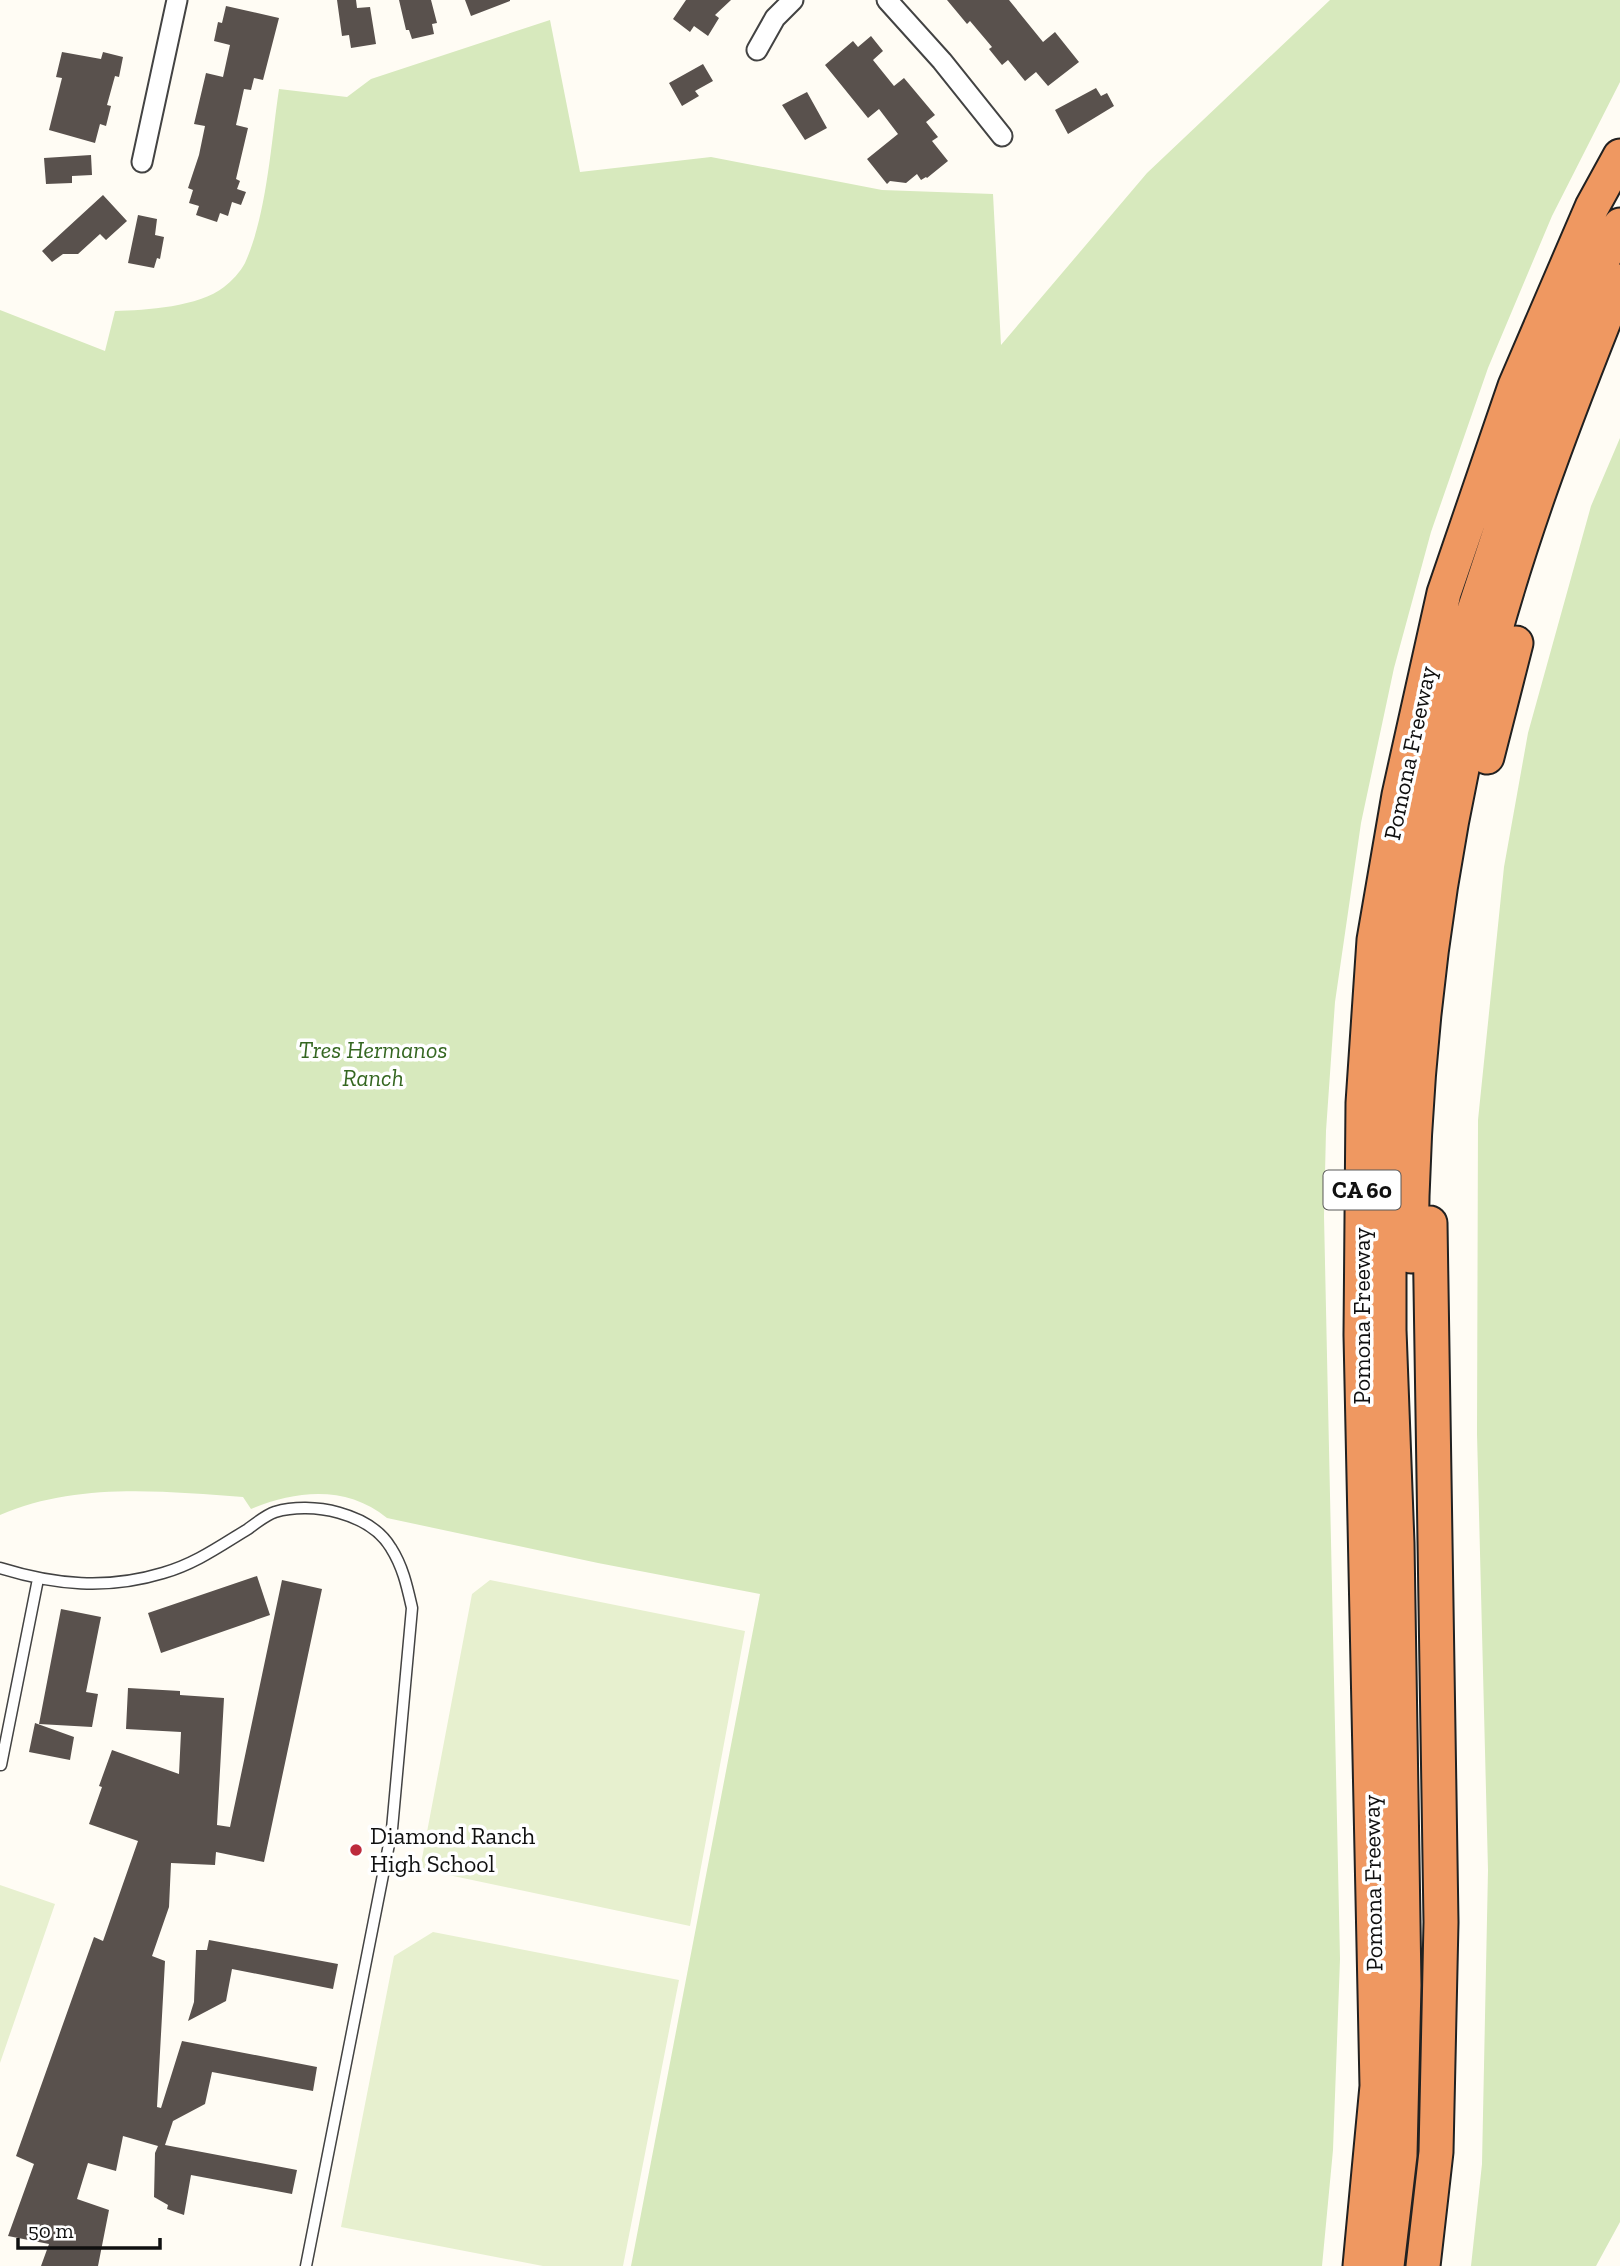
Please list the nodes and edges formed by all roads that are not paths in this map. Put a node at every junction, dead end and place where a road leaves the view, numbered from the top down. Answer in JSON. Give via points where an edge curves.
{"nodes":[{"id":1,"x":177,"y":0,"type":"edge"},
{"id":2,"x":793,"y":0,"type":"edge"},
{"id":3,"x":887,"y":0,"type":"edge"},
{"id":4,"x":757,"y":50,"type":"dead end"},
{"id":5,"x":1002,"y":136,"type":"dead end"},
{"id":6,"x":1620,"y":156,"type":"edge"},
{"id":7,"x":142,"y":162,"type":"dead end"},
{"id":8,"x":1620,"y":225,"type":"edge"},
{"id":9,"x":1620,"y":281,"type":"edge"},
{"id":10,"x":1620,"y":340,"type":"edge"},
{"id":11,"x":0,"y":1568,"type":"edge"},
{"id":12,"x":38,"y":1579,"type":"junction"},
{"id":13,"x":1,"y":1765,"type":"edge"},
{"id":14,"x":306,"y":2266,"type":"edge"},
{"id":15,"x":1360,"y":2266,"type":"edge"},
{"id":16,"x":1387,"y":2266,"type":"edge"},
{"id":17,"x":1404,"y":2266,"type":"edge"},
{"id":18,"x":1423,"y":2266,"type":"edge"}],
"edges":[{"from":1,"to":7,"type":"street"},
{"from":2,"to":4,"type":"street","via":[[775,18]]},
{"from":3,"to":5,"type":"street"},
{"from":6,"to":15,"type":"highway","name":"Pomona Freeway","number":"CA 60","via":[[1592,206],[1515,386],[1444,593],[1399,795],[1374,940],[1363,1102],[1361,1335],[1377,2086]]},
{"from":8,"to":16,"type":"highway","via":[[1540,410],[1460,656],[1430,790],[1408,929],[1395,1055],[1389,1184],[1404,1985],[1400,2155]]},
{"from":9,"to":17,"type":"highway","via":[[1566,415],[1513,572],[1477,700],[1451,826],[1428,986],[1412,1228],[1419,2017],[1416,2150]]},
{"from":10,"to":18,"type":"highway","number":"CA 60","via":[[1578,440],[1536,569],[1486,760],[1453,924],[1437,1060],[1430,1220],[1441,1922],[1436,2152]]},
{"from":11,"to":12,"type":"lane"},
{"from":12,"to":13,"type":"lane"},
{"from":12,"to":14,"type":"lane","via":[[119,1583],[164,1573],[205,1557],[274,1513],[305,1507],[340,1512],[369,1526],[390,1545],[404,1572],[412,1608],[392,1829]]}]}
